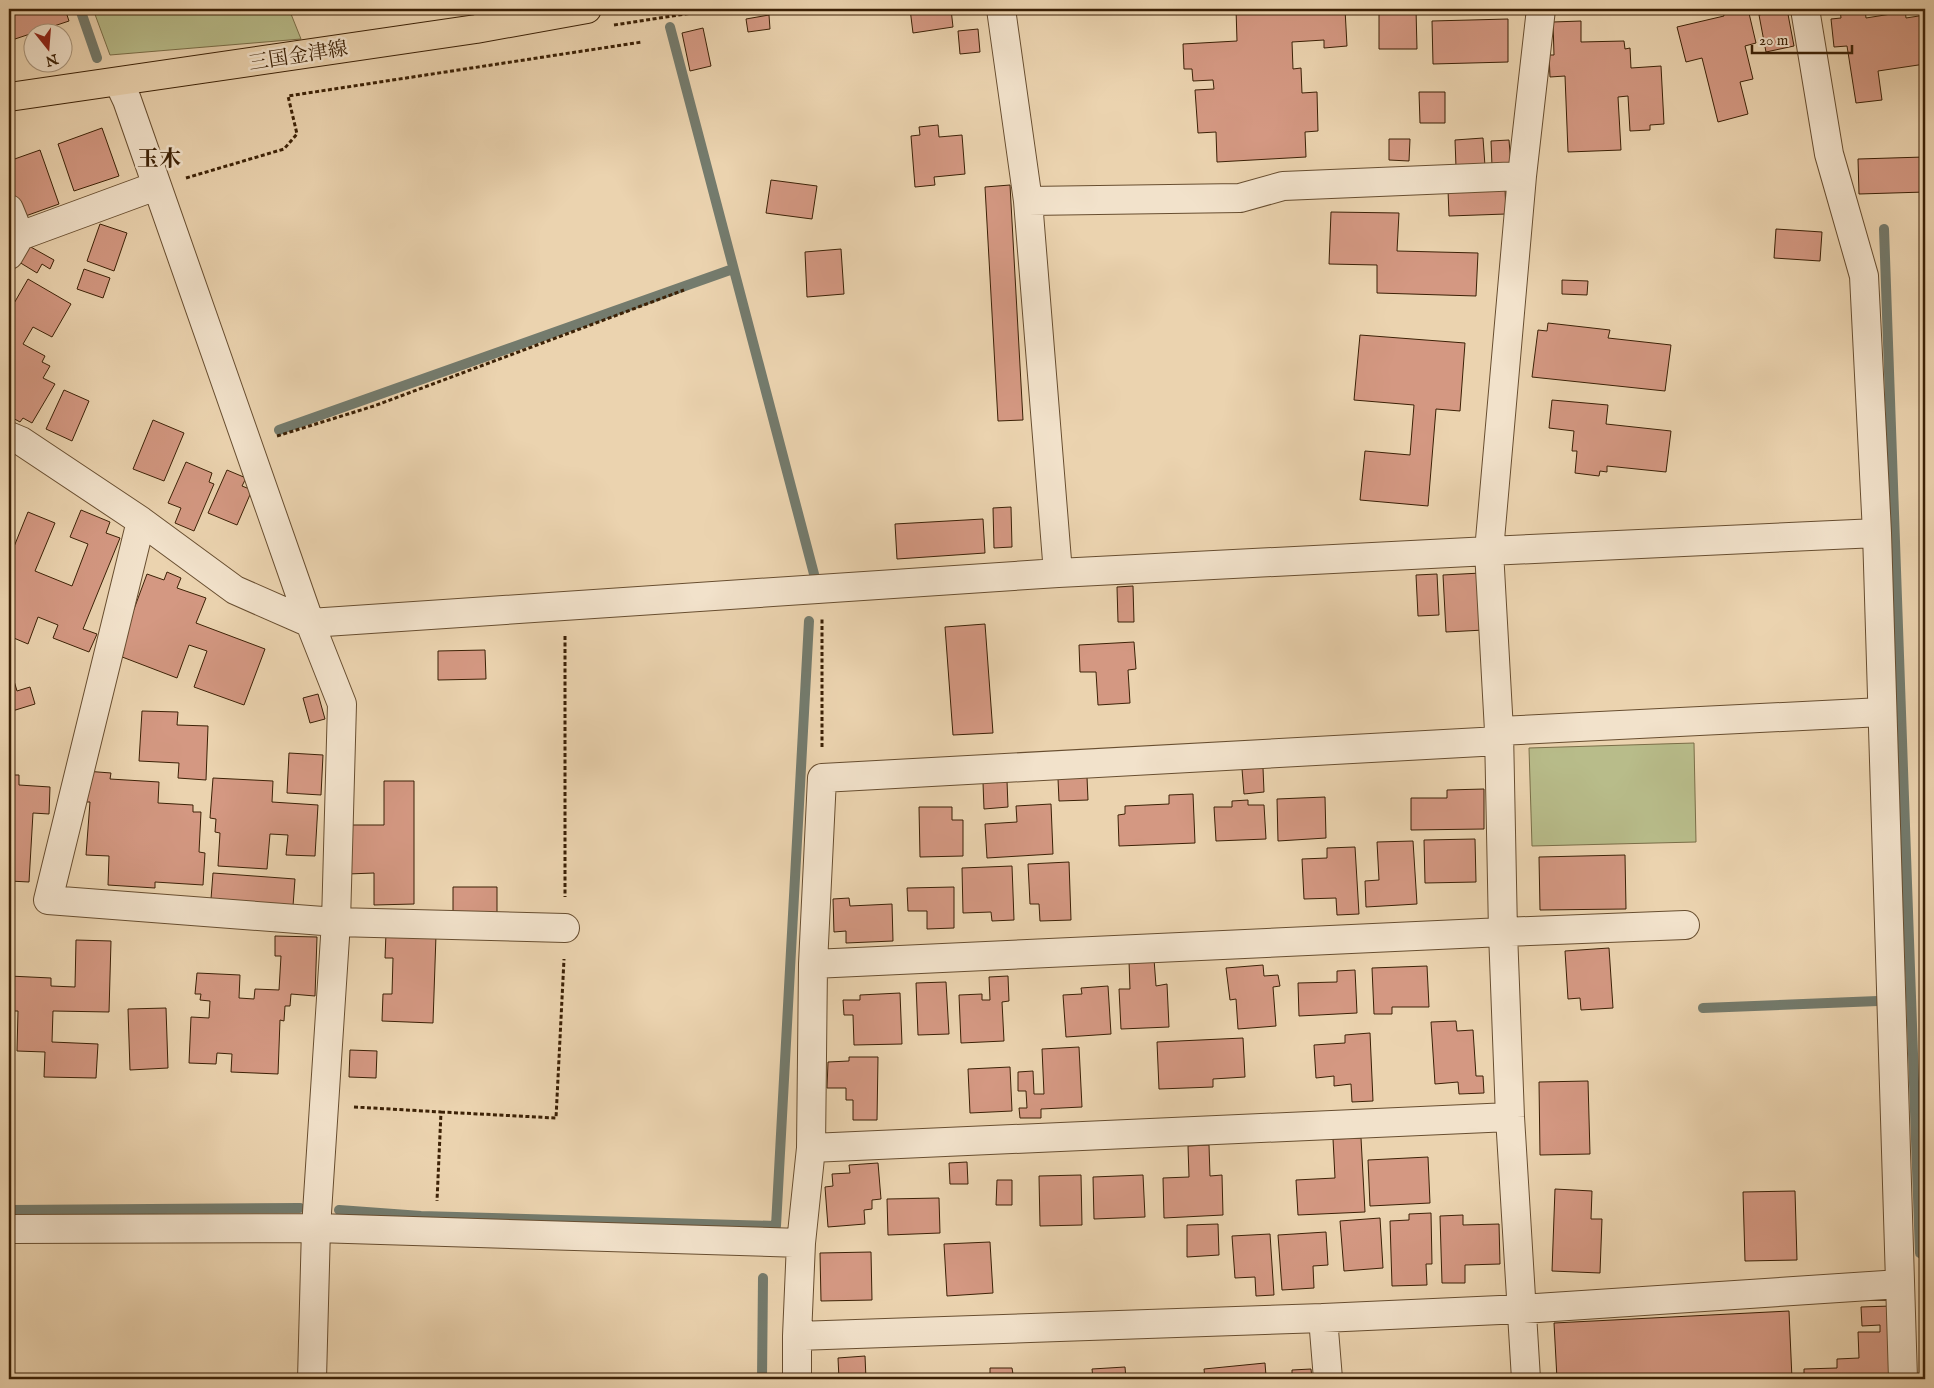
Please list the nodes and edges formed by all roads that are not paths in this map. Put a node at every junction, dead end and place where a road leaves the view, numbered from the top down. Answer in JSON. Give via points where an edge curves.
{"nodes":[{"id":1,"x":587,"y":9,"type":"edge"},
{"id":2,"x":1001,"y":9,"type":"edge"},
{"id":3,"x":1541,"y":9,"type":"edge"},
{"id":4,"x":1806,"y":9,"type":"edge"},
{"id":5,"x":119,"y":82,"type":"junction"},
{"id":6,"x":9,"y":98,"type":"edge"},
{"id":7,"x":1522,"y":176,"type":"junction"},
{"id":8,"x":156,"y":186,"type":"junction"},
{"id":9,"x":1028,"y":201,"type":"junction"},
{"id":10,"x":9,"y":209,"type":"edge"},
{"id":11,"x":14,"y":246,"type":"edge"},
{"id":12,"x":9,"y":436,"type":"edge"},
{"id":13,"x":141,"y":521,"type":"junction"},
{"id":14,"x":1877,"y":533,"type":"junction"},
{"id":15,"x":1489,"y":551,"type":"junction"},
{"id":16,"x":1058,"y":573,"type":"junction"},
{"id":17,"x":310,"y":623,"type":"junction"},
{"id":18,"x":1882,"y":712,"type":"junction"},
{"id":19,"x":1499,"y":736,"type":"junction"},
{"id":20,"x":336,"y":922,"type":"junction"},
{"id":21,"x":1685,"y":925,"type":"dead end"},
{"id":22,"x":565,"y":928,"type":"dead end"},
{"id":23,"x":1503,"y":932,"type":"junction"},
{"id":24,"x":813,"y":964,"type":"junction"},
{"id":25,"x":1510,"y":1117,"type":"junction"},
{"id":26,"x":811,"y":1148,"type":"junction"},
{"id":27,"x":316,"y":1228,"type":"junction"},
{"id":28,"x":9,"y":1229,"type":"edge"},
{"id":29,"x":801,"y":1243,"type":"junction"},
{"id":30,"x":1900,"y":1284,"type":"junction"},
{"id":31,"x":1522,"y":1309,"type":"junction"},
{"id":32,"x":1323,"y":1318,"type":"junction"},
{"id":33,"x":797,"y":1336,"type":"junction"},
{"id":34,"x":312,"y":1379,"type":"edge"},
{"id":35,"x":797,"y":1379,"type":"edge"},
{"id":36,"x":1328,"y":1379,"type":"edge"},
{"id":37,"x":1526,"y":1379,"type":"edge"},
{"id":38,"x":1903,"y":1379,"type":"edge"}],
"edges":[{"from":1,"to":5,"type":"main road","name":"三国金津線","via":[[476,29]]},
{"from":2,"to":9,"type":"street"},
{"from":3,"to":7,"type":"street"},
{"from":4,"to":14,"type":"street","via":[[1829,154],[1864,276]]},
{"from":5,"to":6,"type":"main road","name":"三国金津線"},
{"from":5,"to":8,"type":"street"},
{"from":7,"to":9,"type":"street","via":[[1283,186],[1240,198]]},
{"from":7,"to":15,"type":"street"},
{"from":8,"to":11,"type":"street"},
{"from":8,"to":17,"type":"street"},
{"from":9,"to":16,"type":"street"},
{"from":10,"to":11,"type":"street"},
{"from":12,"to":13,"type":"street"},
{"from":13,"to":17,"type":"street","via":[[235,590]]},
{"from":13,"to":20,"type":"street","via":[[48,900]]},
{"from":14,"to":15,"type":"street"},
{"from":14,"to":18,"type":"street"},
{"from":15,"to":16,"type":"street"},
{"from":15,"to":19,"type":"street"},
{"from":16,"to":17,"type":"street"},
{"from":17,"to":20,"type":"street","via":[[342,704]]},
{"from":18,"to":19,"type":"street"},
{"from":18,"to":30,"type":"street"},
{"from":19,"to":23,"type":"street"},
{"from":19,"to":24,"type":"street","via":[[822,778]]},
{"from":20,"to":22,"type":"street"},
{"from":20,"to":27,"type":"street"},
{"from":21,"to":23,"type":"street"},
{"from":23,"to":24,"type":"street"},
{"from":23,"to":25,"type":"street"},
{"from":24,"to":26,"type":"street"},
{"from":25,"to":26,"type":"street"},
{"from":25,"to":31,"type":"street"},
{"from":26,"to":29,"type":"street"},
{"from":27,"to":28,"type":"street"},
{"from":27,"to":29,"type":"street"},
{"from":27,"to":34,"type":"street"},
{"from":29,"to":33,"type":"street"},
{"from":30,"to":31,"type":"street"},
{"from":30,"to":38,"type":"street"},
{"from":31,"to":32,"type":"street"},
{"from":31,"to":37,"type":"street"},
{"from":32,"to":33,"type":"street"},
{"from":32,"to":36,"type":"street"},
{"from":33,"to":35,"type":"street"}]}
